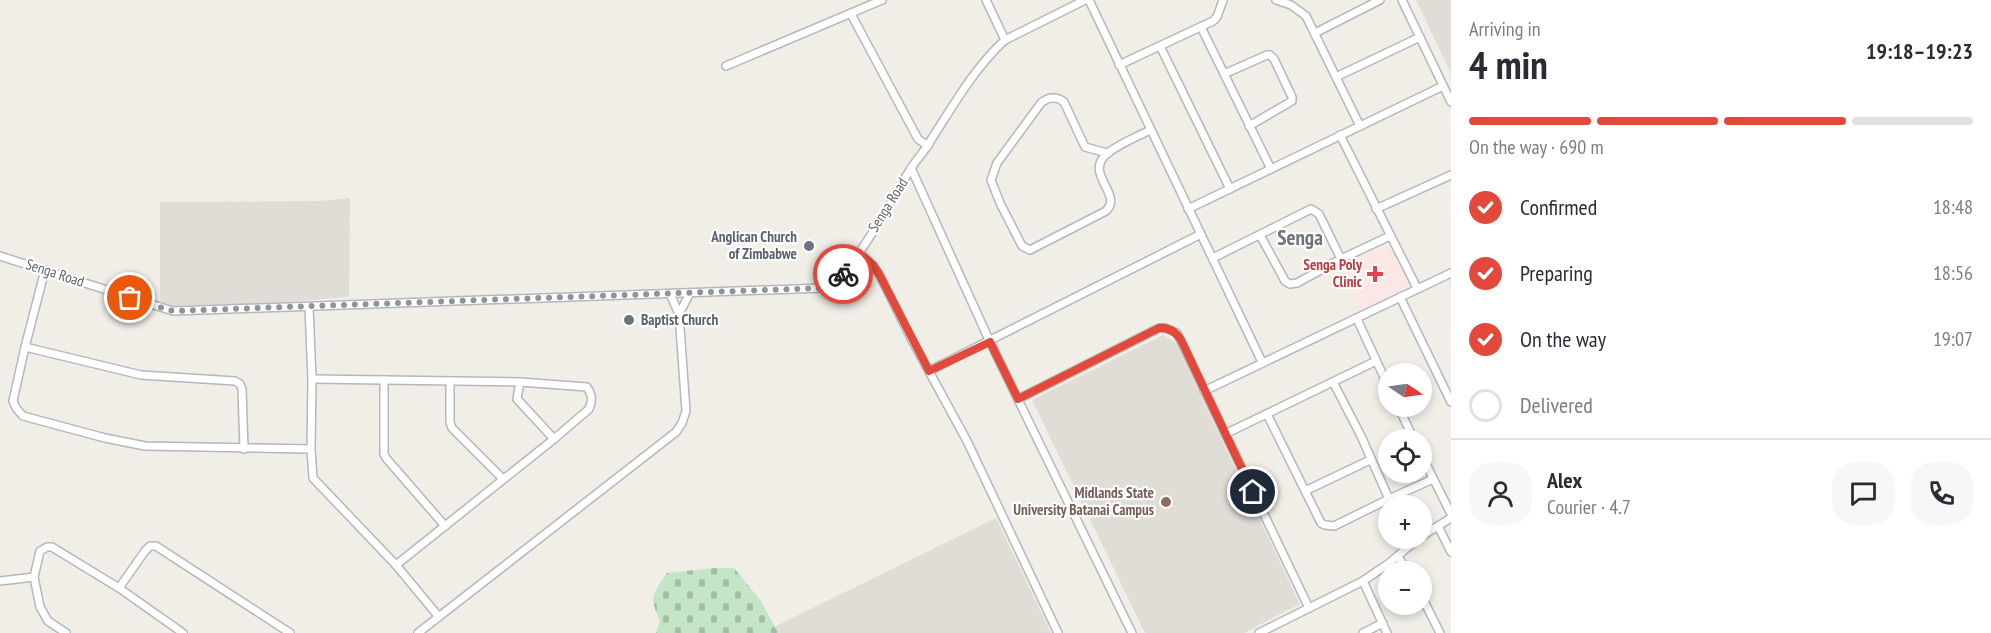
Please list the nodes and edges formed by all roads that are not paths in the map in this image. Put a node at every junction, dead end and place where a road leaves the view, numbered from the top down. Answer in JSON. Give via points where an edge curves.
{"nodes":[{"id":1,"x":882,"y":0,"type":"edge"},
{"id":2,"x":986,"y":0,"type":"edge"},
{"id":3,"x":1087,"y":0,"type":"edge"},
{"id":4,"x":1223,"y":0,"type":"edge"},
{"id":5,"x":1275,"y":0,"type":"edge"},
{"id":6,"x":1380,"y":0,"type":"edge"},
{"id":7,"x":1402,"y":0,"type":"edge"},
{"id":8,"x":1292,"y":3,"type":"edge"},
{"id":9,"x":851,"y":14,"type":"junction"},
{"id":10,"x":1201,"y":27,"type":"junction"},
{"id":11,"x":1315,"y":33,"type":"junction"},
{"id":12,"x":1420,"y":37,"type":"junction"},
{"id":13,"x":1005,"y":40,"type":"junction"},
{"id":14,"x":1160,"y":46,"type":"junction"},
{"id":15,"x":1119,"y":65,"type":"junction"},
{"id":16,"x":726,"y":66,"type":"dead end"},
{"id":17,"x":1224,"y":74,"type":"junction"},
{"id":18,"x":1336,"y":77,"type":"junction"},
{"id":19,"x":1443,"y":86,"type":"junction"},
{"id":20,"x":1451,"y":102,"type":"edge"},
{"id":21,"x":1249,"y":126,"type":"junction"},
{"id":22,"x":1360,"y":126,"type":"junction"},
{"id":23,"x":1150,"y":130,"type":"junction"},
{"id":24,"x":1341,"y":135,"type":"junction"},
{"id":25,"x":928,"y":146,"type":"junction"},
{"id":26,"x":1107,"y":153,"type":"junction"},
{"id":27,"x":911,"y":168,"type":"junction"},
{"id":28,"x":1271,"y":169,"type":"junction"},
{"id":29,"x":1451,"y":175,"type":"edge"},
{"id":30,"x":1230,"y":189,"type":"junction"},
{"id":31,"x":1188,"y":209,"type":"junction"},
{"id":32,"x":1376,"y":209,"type":"junction"},
{"id":33,"x":1201,"y":234,"type":"junction"},
{"id":34,"x":1260,"y":236,"type":"junction"},
{"id":35,"x":1390,"y":236,"type":"junction"},
{"id":36,"x":859,"y":253,"type":"junction"},
{"id":37,"x":0,"y":256,"type":"edge"},
{"id":38,"x":1213,"y":258,"type":"junction"},
{"id":39,"x":1341,"y":259,"type":"junction"},
{"id":40,"x":45,"y":270,"type":"junction"},
{"id":41,"x":1451,"y":273,"type":"edge"},
{"id":42,"x":1417,"y":288,"type":"junction"},
{"id":43,"x":690,"y":293,"type":"junction"},
{"id":44,"x":670,"y":294,"type":"junction"},
{"id":45,"x":1400,"y":297,"type":"junction"},
{"id":46,"x":309,"y":307,"type":"junction"},
{"id":47,"x":679,"y":314,"type":"junction"},
{"id":48,"x":1357,"y":319,"type":"junction"},
{"id":49,"x":990,"y":342,"type":"junction"},
{"id":50,"x":25,"y":347,"type":"junction"},
{"id":51,"x":1376,"y":361,"type":"junction"},
{"id":52,"x":1262,"y":362,"type":"junction"},
{"id":53,"x":1378,"y":365,"type":"edge"},
{"id":54,"x":929,"y":371,"type":"junction"},
{"id":55,"x":312,"y":379,"type":"junction"},
{"id":56,"x":384,"y":380,"type":"junction"},
{"id":57,"x":450,"y":381,"type":"junction"},
{"id":58,"x":520,"y":382,"type":"junction"},
{"id":59,"x":1333,"y":382,"type":"junction"},
{"id":60,"x":1204,"y":391,"type":"junction"},
{"id":61,"x":1018,"y":399,"type":"junction"},
{"id":62,"x":1451,"y":402,"type":"edge"},
{"id":63,"x":1268,"y":414,"type":"junction"},
{"id":64,"x":1225,"y":434,"type":"junction"},
{"id":65,"x":554,"y":439,"type":"junction"},
{"id":66,"x":244,"y":448,"type":"junction"},
{"id":67,"x":311,"y":449,"type":"junction"},
{"id":68,"x":1370,"y":460,"type":"junction"},
{"id":69,"x":503,"y":479,"type":"junction"},
{"id":70,"x":1433,"y":479,"type":"joint"},
{"id":71,"x":1305,"y":492,"type":"junction"},
{"id":72,"x":1387,"y":495,"type":"edge"},
{"id":73,"x":1398,"y":495,"type":"edge"},
{"id":74,"x":1378,"y":504,"type":"edge"},
{"id":75,"x":1451,"y":516,"type":"edge"},
{"id":76,"x":445,"y":526,"type":"junction"},
{"id":77,"x":1438,"y":526,"type":"junction"},
{"id":78,"x":1432,"y":530,"type":"edge"},
{"id":79,"x":1406,"y":549,"type":"edge"},
{"id":80,"x":1451,"y":552,"type":"edge"},
{"id":81,"x":1398,"y":556,"type":"junction"},
{"id":82,"x":1401,"y":561,"type":"edge"},
{"id":83,"x":396,"y":565,"type":"junction"},
{"id":84,"x":34,"y":577,"type":"junction"},
{"id":85,"x":0,"y":581,"type":"edge"},
{"id":86,"x":1363,"y":581,"type":"junction"},
{"id":87,"x":119,"y":588,"type":"junction"},
{"id":88,"x":1309,"y":608,"type":"junction"},
{"id":89,"x":1431,"y":615,"type":"edge"},
{"id":90,"x":439,"y":617,"type":"junction"},
{"id":91,"x":1383,"y":623,"type":"junction"},
{"id":92,"x":66,"y":633,"type":"edge"},
{"id":93,"x":183,"y":633,"type":"edge"},
{"id":94,"x":290,"y":633,"type":"edge"},
{"id":95,"x":418,"y":633,"type":"edge"},
{"id":96,"x":1058,"y":633,"type":"edge"},
{"id":97,"x":1132,"y":633,"type":"edge"},
{"id":98,"x":1259,"y":633,"type":"edge"},
{"id":99,"x":1363,"y":633,"type":"edge"},
{"id":100,"x":1388,"y":633,"type":"edge"},
{"id":101,"x":1440,"y":633,"type":"edge"}],
"edges":[{"from":1,"to":9,"type":"street"},
{"from":2,"to":13,"type":"street"},
{"from":3,"to":13,"type":"street","name":"Senga Road"},
{"from":3,"to":15,"type":"street"},
{"from":4,"to":10,"type":"street","via":[[1215,19]]},
{"from":5,"to":8,"type":"street"},
{"from":6,"to":11,"type":"street"},
{"from":7,"to":12,"type":"street"},
{"from":8,"to":11,"type":"street"},
{"from":9,"to":16,"type":"street"},
{"from":9,"to":25,"type":"street","via":[[918,139]]},
{"from":10,"to":14,"type":"street"},
{"from":10,"to":17,"type":"street"},
{"from":11,"to":18,"type":"street"},
{"from":12,"to":18,"type":"street"},
{"from":12,"to":19,"type":"street"},
{"from":13,"to":25,"type":"street","name":"Senga Road","via":[[984,63]]},
{"from":14,"to":15,"type":"street"},
{"from":14,"to":30,"type":"street"},
{"from":15,"to":23,"type":"street"},
{"from":17,"to":21,"type":"street"},
{"from":17,"to":21,"type":"street","via":[[1267,55],[1274,59],[1292,101]]},
{"from":18,"to":22,"type":"street"},
{"from":19,"to":20,"type":"street"},
{"from":19,"to":22,"type":"street"},
{"from":21,"to":28,"type":"street"},
{"from":22,"to":24,"type":"street"},
{"from":23,"to":26,"type":"street"},
{"from":23,"to":31,"type":"street"},
{"from":24,"to":28,"type":"street"},
{"from":24,"to":32,"type":"street"},
{"from":25,"to":27,"type":"street","name":"Senga Road"},
{"from":26,"to":26,"type":"street","via":[[1099,171],[1110,207],[1034,248],[1022,246],[991,180],[997,163],[1041,103],[1047,98],[1061,99],[1085,147]]},
{"from":27,"to":36,"type":"street","name":"Senga Road"},
{"from":27,"to":49,"type":"street"},
{"from":28,"to":30,"type":"street"},
{"from":29,"to":32,"type":"street"},
{"from":30,"to":31,"type":"street"},
{"from":31,"to":33,"type":"street"},
{"from":32,"to":35,"type":"street"},
{"from":33,"to":38,"type":"street"},
{"from":33,"to":49,"type":"street"},
{"from":34,"to":38,"type":"street"},
{"from":34,"to":39,"type":"street","via":[[1287,284]]},
{"from":34,"to":39,"type":"street","via":[[1314,210]]},
{"from":35,"to":39,"type":"street"},
{"from":35,"to":42,"type":"street"},
{"from":36,"to":43,"type":"street","name":"Senga Road","via":[[839,279],[823,288]]},
{"from":36,"to":54,"type":"street","via":[[879,274]]},
{"from":37,"to":40,"type":"street","name":"Senga Road"},
{"from":38,"to":52,"type":"street"},
{"from":40,"to":46,"type":"street","name":"Senga Road","via":[[173,311]]},
{"from":40,"to":50,"type":"street"},
{"from":41,"to":42,"type":"street"},
{"from":42,"to":45,"type":"street"},
{"from":43,"to":44,"type":"street","name":"Senga Road"},
{"from":43,"to":47,"type":"street"},
{"from":44,"to":46,"type":"street","name":"Senga Road"},
{"from":44,"to":47,"type":"street"},
{"from":45,"to":48,"type":"street"},
{"from":45,"to":62,"type":"street"},
{"from":46,"to":55,"type":"street"},
{"from":47,"to":90,"type":"street","via":[[686,411],[676,432]]},
{"from":48,"to":51,"type":"street"},
{"from":48,"to":52,"type":"street"},
{"from":49,"to":54,"type":"street"},
{"from":49,"to":61,"type":"street"},
{"from":50,"to":66,"type":"street","via":[[141,375],[235,381],[242,389]]},
{"from":50,"to":66,"type":"street","via":[[14,401],[23,416],[146,446]]},
{"from":51,"to":53,"type":"street"},
{"from":51,"to":59,"type":"street"},
{"from":52,"to":60,"type":"street"},
{"from":54,"to":96,"type":"street","via":[[967,441]]},
{"from":55,"to":56,"type":"street"},
{"from":55,"to":67,"type":"street"},
{"from":56,"to":57,"type":"street"},
{"from":56,"to":76,"type":"street","via":[[384,454]]},
{"from":57,"to":58,"type":"street"},
{"from":57,"to":69,"type":"street","via":[[452,428]]},
{"from":58,"to":65,"type":"street","via":[[516,395],[519,402]]},
{"from":58,"to":65,"type":"street","via":[[577,385],[587,387],[592,395],[589,408]]},
{"from":59,"to":63,"type":"street"},
{"from":59,"to":68,"type":"street"},
{"from":60,"to":61,"type":"street","via":[[1177,333],[1159,328]]},
{"from":60,"to":64,"type":"street"},
{"from":61,"to":97,"type":"street"},
{"from":63,"to":64,"type":"street"},
{"from":63,"to":71,"type":"street"},
{"from":64,"to":88,"type":"street"},
{"from":65,"to":69,"type":"street"},
{"from":66,"to":67,"type":"street"},
{"from":67,"to":83,"type":"street","via":[[315,481]]},
{"from":68,"to":71,"type":"street"},
{"from":68,"to":72,"type":"street"},
{"from":69,"to":76,"type":"street"},
{"from":70,"to":73,"type":"street"},
{"from":70,"to":75,"type":"street"},
{"from":71,"to":74,"type":"street","via":[[1321,523],[1330,526]]},
{"from":75,"to":77,"type":"street"},
{"from":76,"to":83,"type":"street"},
{"from":77,"to":78,"type":"street"},
{"from":77,"to":80,"type":"street"},
{"from":79,"to":81,"type":"street"},
{"from":81,"to":82,"type":"street"},
{"from":81,"to":86,"type":"street"},
{"from":83,"to":90,"type":"street"},
{"from":84,"to":85,"type":"street"},
{"from":84,"to":87,"type":"street","via":[[40,551],[52,547]]},
{"from":84,"to":92,"type":"street","via":[[42,614]]},
{"from":86,"to":88,"type":"street"},
{"from":86,"to":91,"type":"street"},
{"from":87,"to":93,"type":"street"},
{"from":87,"to":94,"type":"street","via":[[145,550],[156,546]]},
{"from":88,"to":98,"type":"street"},
{"from":89,"to":101,"type":"street"},
{"from":90,"to":95,"type":"street"},
{"from":91,"to":99,"type":"street"},
{"from":91,"to":100,"type":"street"}]}
